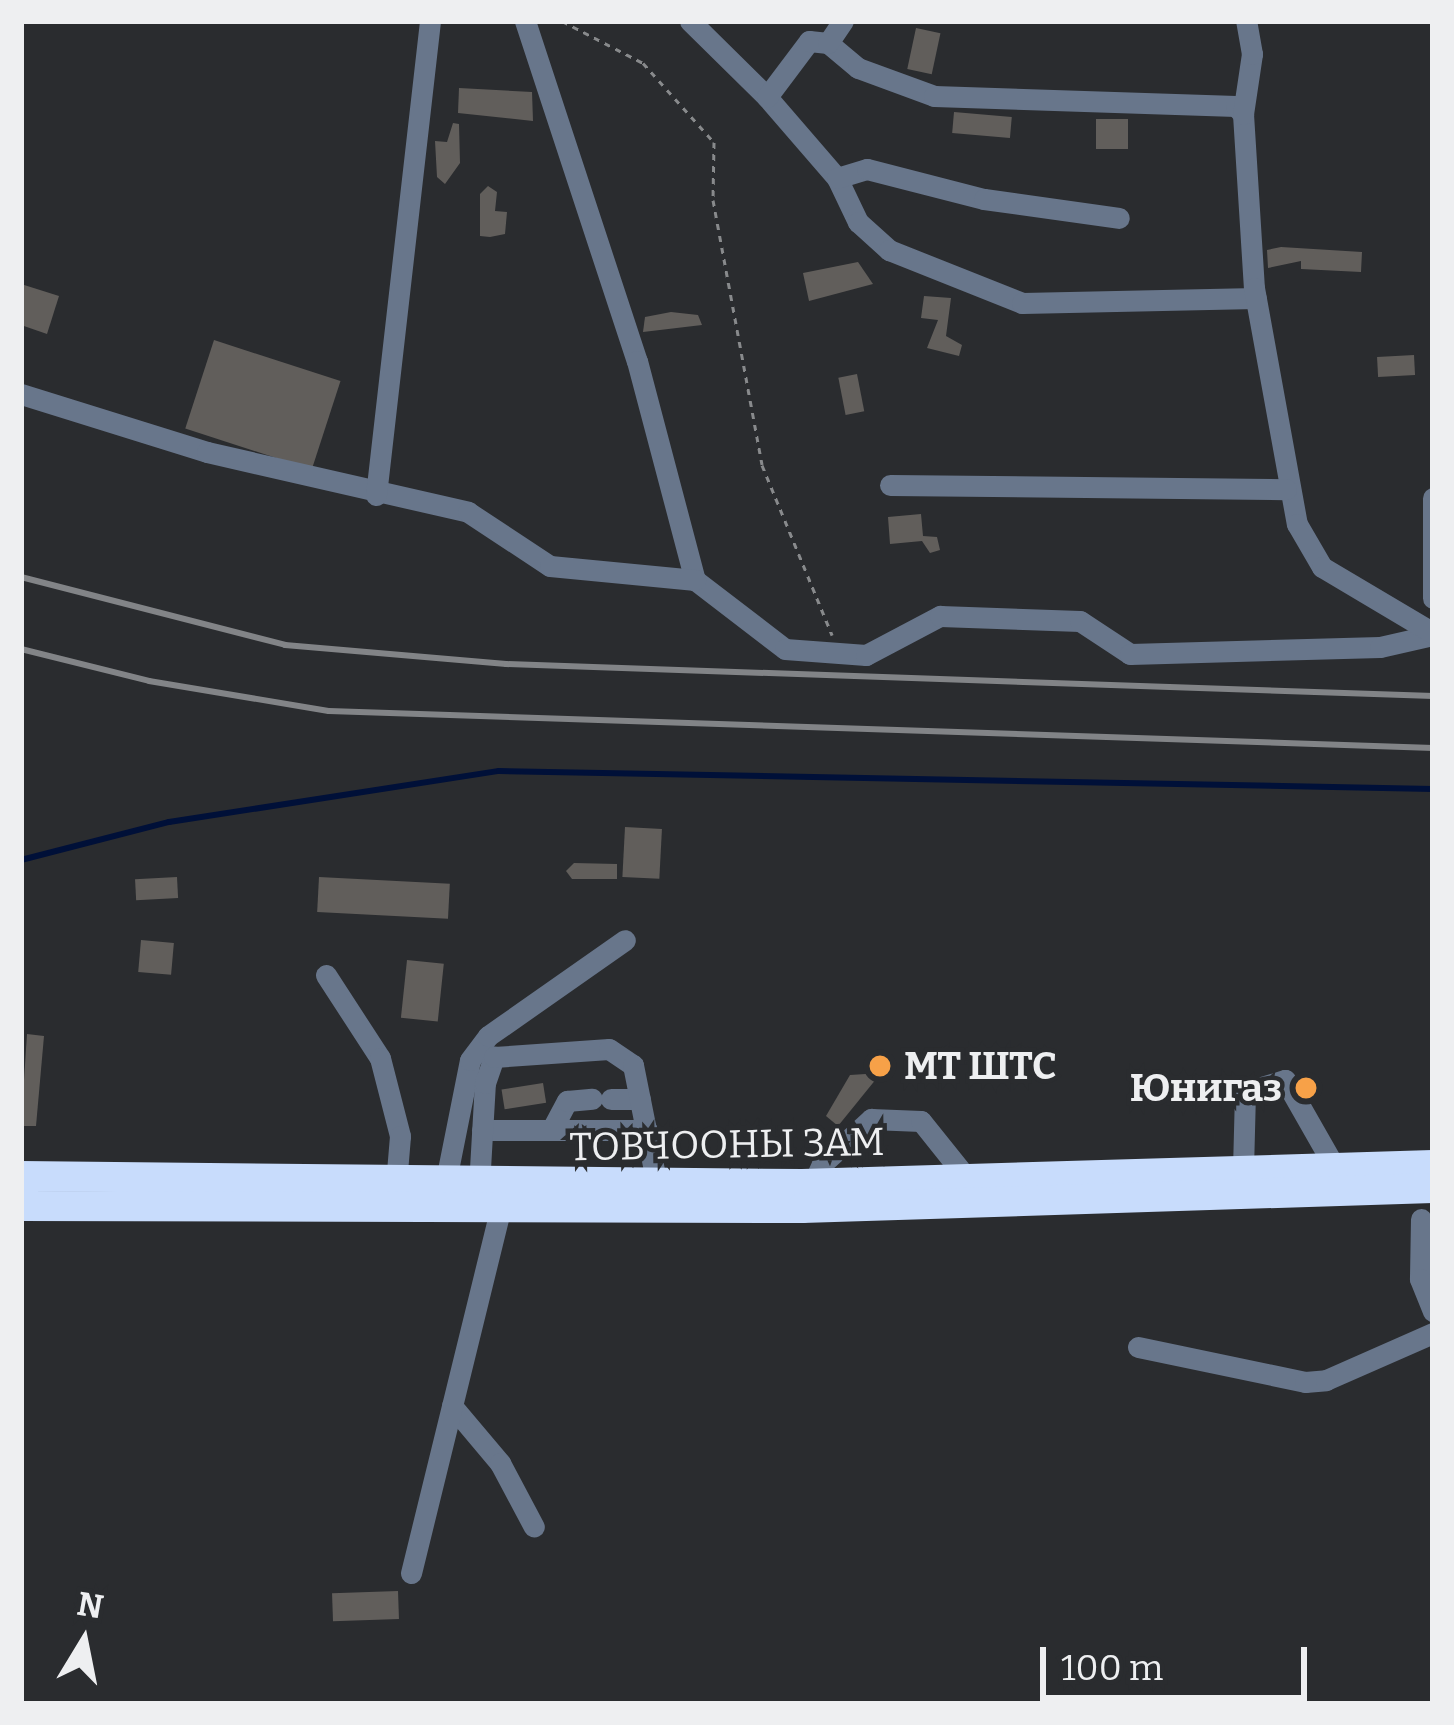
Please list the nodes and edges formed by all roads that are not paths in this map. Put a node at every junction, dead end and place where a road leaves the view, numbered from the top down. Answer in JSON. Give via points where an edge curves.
{"nodes":[{"id":1,"x":430,"y":21,"type":"edge"},
{"id":2,"x":525,"y":21,"type":"edge"},
{"id":3,"x":690,"y":21,"type":"edge"},
{"id":4,"x":842,"y":21,"type":"edge"},
{"id":5,"x":1246,"y":21,"type":"edge"},
{"id":6,"x":828,"y":44,"type":"junction"},
{"id":7,"x":766,"y":97,"type":"junction"},
{"id":8,"x":1244,"y":114,"type":"junction"},
{"id":9,"x":837,"y":178,"type":"junction"},
{"id":10,"x":1119,"y":218,"type":"dead end"},
{"id":11,"x":1256,"y":298,"type":"junction"},
{"id":12,"x":21,"y":394,"type":"edge"},
{"id":13,"x":890,"y":485,"type":"dead end"},
{"id":14,"x":1286,"y":489,"type":"junction"},
{"id":15,"x":376,"y":495,"type":"junction"},
{"id":16,"x":1433,"y":498,"type":"edge"},
{"id":17,"x":695,"y":580,"type":"junction"},
{"id":18,"x":1433,"y":598,"type":"edge"},
{"id":19,"x":1433,"y":634,"type":"edge"},
{"id":20,"x":625,"y":940,"type":"dead end"},
{"id":21,"x":326,"y":975,"type":"dead end"},
{"id":22,"x":640,"y":1099,"type":"junction"},
{"id":23,"x":552,"y":1129,"type":"junction"},
{"id":24,"x":482,"y":1130,"type":"junction"},
{"id":25,"x":647,"y":1130,"type":"junction"},
{"id":26,"x":1334,"y":1166,"type":"junction"},
{"id":27,"x":1243,"y":1169,"type":"junction"},
{"id":28,"x":21,"y":1176,"type":"edge"},
{"id":29,"x":969,"y":1181,"type":"junction"},
{"id":30,"x":395,"y":1184,"type":"junction"},
{"id":31,"x":813,"y":1184,"type":"junction"},
{"id":32,"x":446,"y":1185,"type":"junction"},
{"id":33,"x":657,"y":1185,"type":"junction"},
{"id":34,"x":479,"y":1186,"type":"junction"},
{"id":35,"x":1428,"y":1197,"type":"edge"},
{"id":36,"x":21,"y":1207,"type":"edge"},
{"id":37,"x":500,"y":1210,"type":"junction"},
{"id":38,"x":1433,"y":1311,"type":"edge"},
{"id":39,"x":1433,"y":1333,"type":"edge"},
{"id":40,"x":1138,"y":1347,"type":"dead end"},
{"id":41,"x":452,"y":1406,"type":"junction"},
{"id":42,"x":535,"y":1527,"type":"dead end"},
{"id":43,"x":411,"y":1573,"type":"dead end"}],
"edges":[{"from":1,"to":15,"type":"street"},
{"from":2,"to":17,"type":"street","via":[[638,362]]},
{"from":3,"to":7,"type":"street"},
{"from":4,"to":6,"type":"street"},
{"from":5,"to":8,"type":"street","via":[[1252,54]]},
{"from":6,"to":7,"type":"street","via":[[809,41]]},
{"from":6,"to":8,"type":"street","via":[[858,68],[934,96],[1228,103]]},
{"from":7,"to":9,"type":"street"},
{"from":8,"to":11,"type":"street"},
{"from":9,"to":10,"type":"street","via":[[867,169],[984,199]]},
{"from":9,"to":11,"type":"street","via":[[859,222],[889,250],[1022,303]]},
{"from":11,"to":14,"type":"street"},
{"from":12,"to":15,"type":"street"},
{"from":13,"to":14,"type":"street"},
{"from":14,"to":19,"type":"street","via":[[1322,567]]},
{"from":15,"to":17,"type":"street","via":[[468,512],[550,566]]},
{"from":16,"to":18,"type":"street"},
{"from":17,"to":19,"type":"street","via":[[785,649],[866,656],[940,616],[1080,621],[1130,654],[1380,647]]},
{"from":20,"to":32,"type":"street","via":[[488,1036],[470,1060]]},
{"from":21,"to":30,"type":"street","via":[[380,1058],[400,1136]]},
{"from":22,"to":23,"type":"street","via":[[567,1101]]},
{"from":22,"to":24,"type":"street","via":[[633,1065],[617,1050],[506,1052],[487,1070]]},
{"from":22,"to":25,"type":"street"},
{"from":23,"to":24,"type":"street"},
{"from":23,"to":25,"type":"street"},
{"from":24,"to":34,"type":"street"},
{"from":25,"to":33,"type":"street"},
{"from":26,"to":27,"type":"highway","name":"ТОВЧООНЫ ЗАМ"},
{"from":26,"to":27,"type":"street","via":[[1285,1080],[1245,1092]]},
{"from":26,"to":35,"type":"highway","name":"ТОВЧООНЫ ЗАМ"},
{"from":27,"to":29,"type":"highway","name":"ТОВЧООНЫ ЗАМ"},
{"from":28,"to":30,"type":"highway","name":"ТОВЧООНЫ ЗАМ"},
{"from":29,"to":31,"type":"highway","name":"ТОВЧООНЫ ЗАМ"},
{"from":29,"to":31,"type":"street","via":[[921,1121],[872,1119],[822,1164]]},
{"from":30,"to":32,"type":"highway","name":"ТОВЧООНЫ ЗАМ"},
{"from":31,"to":33,"type":"highway","name":"ТОВЧООНЫ ЗАМ"},
{"from":32,"to":34,"type":"highway","name":"ТОВЧООНЫ ЗАМ"},
{"from":33,"to":34,"type":"highway","name":"ТОВЧООНЫ ЗАМ"},
{"from":35,"to":37,"type":"highway","name":"ТОВЧООНЫ ЗАМ"},
{"from":35,"to":38,"type":"street","via":[[1420,1279]]},
{"from":36,"to":37,"type":"highway","name":"ТОВЧООНЫ ЗАМ"},
{"from":37,"to":41,"type":"street"},
{"from":39,"to":40,"type":"street","via":[[1305,1382]]},
{"from":41,"to":42,"type":"street","via":[[500,1463]]},
{"from":41,"to":43,"type":"street"}]}
